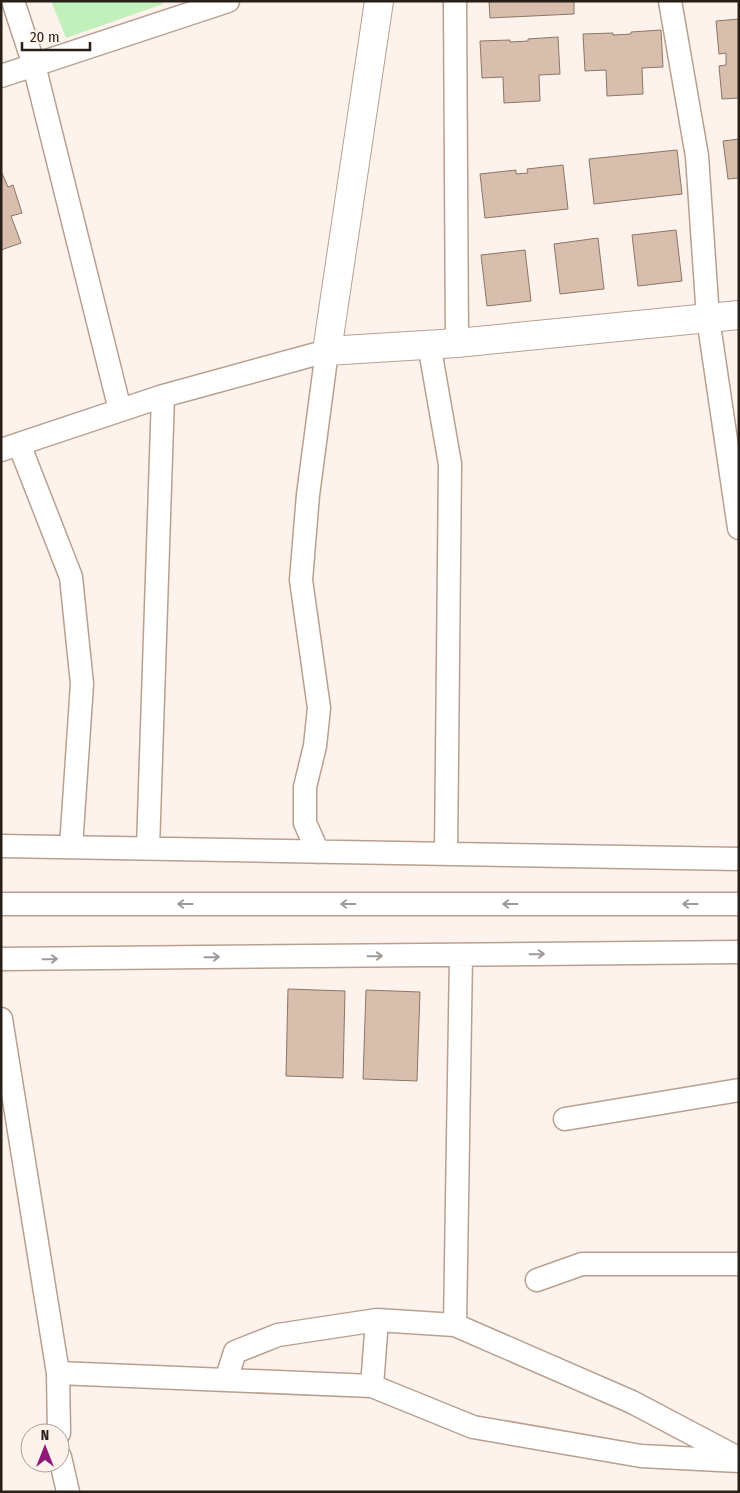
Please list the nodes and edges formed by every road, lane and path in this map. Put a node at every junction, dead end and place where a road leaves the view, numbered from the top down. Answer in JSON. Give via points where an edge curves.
{"nodes":[{"id":1,"x":13,"y":1,"type":"edge"},
{"id":2,"x":228,"y":1,"type":"edge"},
{"id":3,"x":379,"y":1,"type":"edge"},
{"id":4,"x":455,"y":1,"type":"edge"},
{"id":5,"x":670,"y":1,"type":"edge"},
{"id":6,"x":188,"y":8,"type":"edge"},
{"id":7,"x":34,"y":65,"type":"junction"},
{"id":8,"x":1,"y":76,"type":"edge"},
{"id":9,"x":739,"y":315,"type":"edge"},
{"id":10,"x":708,"y":318,"type":"junction"},
{"id":11,"x":457,"y":342,"type":"junction"},
{"id":12,"x":429,"y":344,"type":"junction"},
{"id":13,"x":327,"y":351,"type":"junction"},
{"id":14,"x":163,"y":396,"type":"junction"},
{"id":15,"x":120,"y":410,"type":"junction"},
{"id":16,"x":10,"y":447,"type":"edge"},
{"id":17,"x":738,"y":516,"type":"edge"},
{"id":18,"x":1,"y":846,"type":"edge"},
{"id":19,"x":71,"y":847,"type":"junction"},
{"id":20,"x":148,"y":848,"type":"junction"},
{"id":21,"x":318,"y":852,"type":"junction"},
{"id":22,"x":446,"y":854,"type":"junction"},
{"id":23,"x":739,"y":859,"type":"edge"},
{"id":24,"x":1,"y":904,"type":"edge"},
{"id":25,"x":739,"y":904,"type":"edge"},
{"id":26,"x":739,"y":952,"type":"edge"},
{"id":27,"x":461,"y":955,"type":"junction"},
{"id":28,"x":1,"y":960,"type":"edge"},
{"id":29,"x":1,"y":1019,"type":"edge"},
{"id":30,"x":739,"y":1090,"type":"edge"},
{"id":31,"x":565,"y":1119,"type":"dead end"},
{"id":32,"x":739,"y":1264,"type":"edge"},
{"id":33,"x":537,"y":1280,"type":"dead end"},
{"id":34,"x":377,"y":1320,"type":"junction"},
{"id":35,"x":455,"y":1325,"type":"junction"},
{"id":36,"x":58,"y":1373,"type":"junction"},
{"id":37,"x":226,"y":1380,"type":"junction"},
{"id":38,"x":372,"y":1386,"type":"junction"},
{"id":39,"x":59,"y":1423,"type":"edge"},
{"id":40,"x":739,"y":1459,"type":"edge"},
{"id":41,"x":64,"y":1473,"type":"edge"},
{"id":42,"x":68,"y":1492,"type":"edge"}],
"edges":[{"from":1,"to":7,"type":"street"},
{"from":2,"to":6,"type":"street"},
{"from":3,"to":13,"type":"street"},
{"from":4,"to":11,"type":"street"},
{"from":5,"to":10,"type":"street","via":[[697,156]]},
{"from":6,"to":7,"type":"street"},
{"from":7,"to":8,"type":"street"},
{"from":7,"to":15,"type":"street"},
{"from":9,"to":10,"type":"street"},
{"from":10,"to":11,"type":"street"},
{"from":10,"to":17,"type":"street"},
{"from":11,"to":12,"type":"street"},
{"from":12,"to":13,"type":"street"},
{"from":12,"to":22,"type":"street","via":[[450,464]]},
{"from":13,"to":14,"type":"street"},
{"from":13,"to":21,"type":"street","via":[[308,495],[301,580],[319,708],[315,746],[305,787],[305,823]]},
{"from":14,"to":15,"type":"street"},
{"from":14,"to":20,"type":"street"},
{"from":15,"to":16,"type":"street"},
{"from":16,"to":19,"type":"street","via":[[71,576],[82,684]]},
{"from":18,"to":19,"type":"street"},
{"from":19,"to":20,"type":"street"},
{"from":20,"to":21,"type":"street"},
{"from":21,"to":22,"type":"street"},
{"from":22,"to":23,"type":"street"},
{"from":25,"to":24,"type":"street","one_way":true},
{"from":27,"to":26,"type":"street","one_way":true},
{"from":28,"to":27,"type":"street","one_way":true},
{"from":27,"to":35,"type":"street"},
{"from":29,"to":36,"type":"street"},
{"from":30,"to":31,"type":"street"},
{"from":32,"to":33,"type":"street","via":[[582,1264]]},
{"from":34,"to":35,"type":"street"},
{"from":34,"to":37,"type":"street","via":[[278,1336],[235,1352]]},
{"from":34,"to":38,"type":"street"},
{"from":35,"to":40,"type":"street","via":[[632,1402]]},
{"from":36,"to":37,"type":"street"},
{"from":36,"to":39,"type":"street"},
{"from":37,"to":38,"type":"street"},
{"from":38,"to":40,"type":"street","via":[[473,1427],[641,1456]]},
{"from":41,"to":42,"type":"street"}]}
